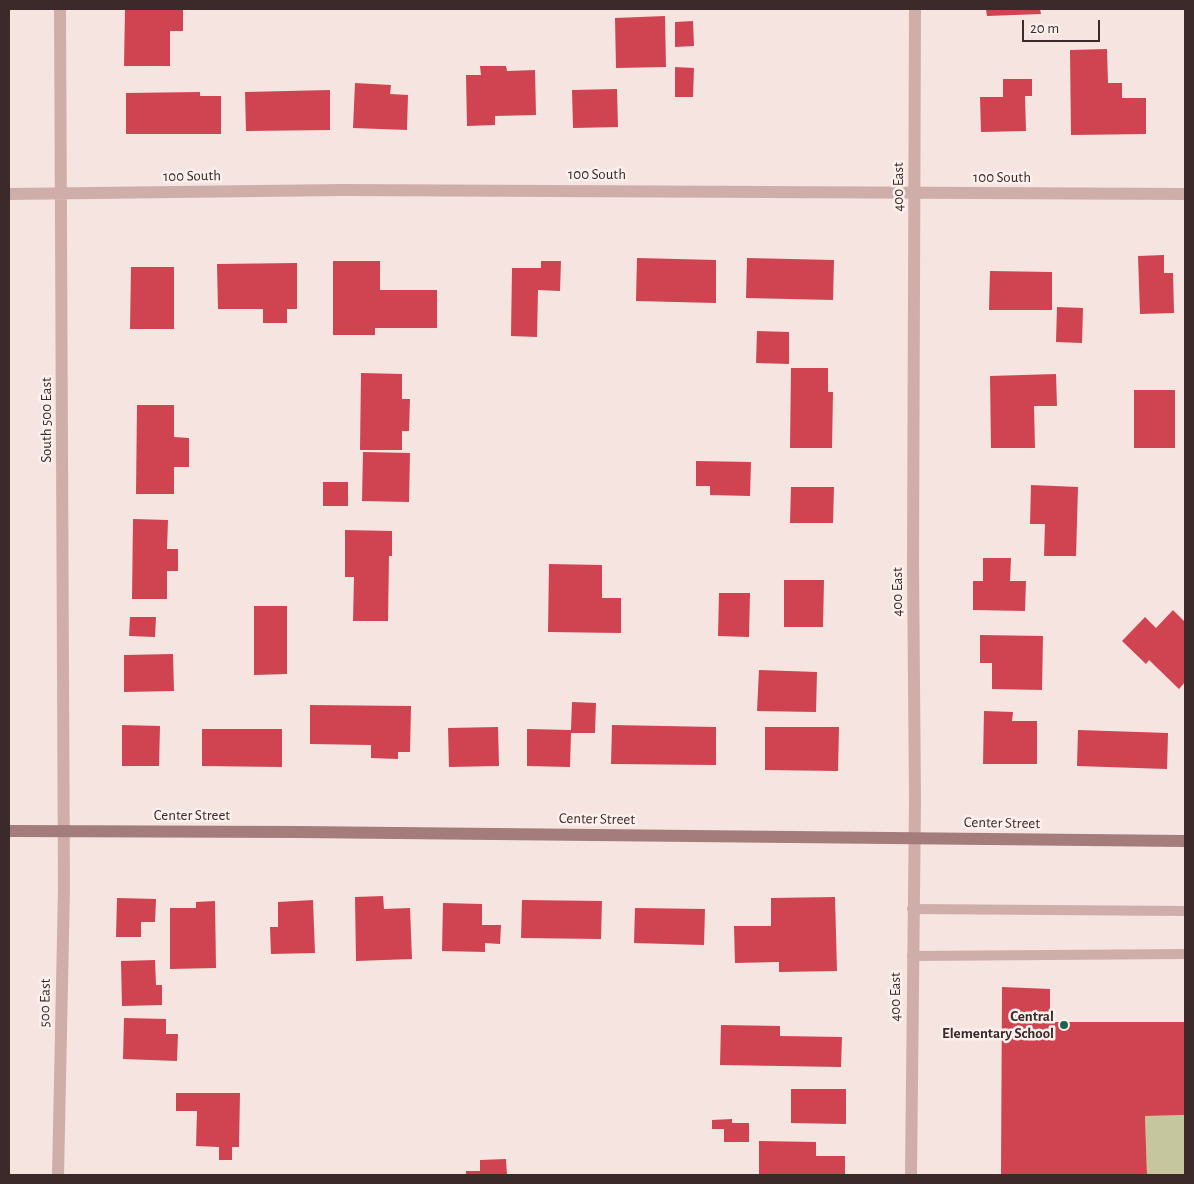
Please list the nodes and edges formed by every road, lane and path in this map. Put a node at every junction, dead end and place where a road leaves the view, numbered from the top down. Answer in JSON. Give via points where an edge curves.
{"nodes":[{"id":1,"x":60,"y":9,"type":"edge"},
{"id":2,"x":914,"y":9,"type":"edge"},
{"id":3,"x":915,"y":192,"type":"junction"},
{"id":4,"x":9,"y":194,"type":"edge"},
{"id":5,"x":1185,"y":194,"type":"edge"},
{"id":6,"x":62,"y":195,"type":"junction"},
{"id":7,"x":9,"y":832,"type":"edge"},
{"id":8,"x":63,"y":832,"type":"junction"},
{"id":9,"x":915,"y":838,"type":"junction"},
{"id":10,"x":1185,"y":841,"type":"edge"},
{"id":11,"x":912,"y":909,"type":"junction"},
{"id":12,"x":1185,"y":911,"type":"edge"},
{"id":13,"x":1185,"y":954,"type":"edge"},
{"id":14,"x":912,"y":956,"type":"junction"},
{"id":15,"x":58,"y":1175,"type":"edge"},
{"id":16,"x":911,"y":1175,"type":"edge"}],
"edges":[{"from":1,"to":6,"type":"street","name":"South 500 East"},
{"from":2,"to":3,"type":"street","name":"400 East"},
{"from":3,"to":5,"type":"street","name":"100 South"},
{"from":3,"to":6,"type":"street","name":"100 South","via":[[342,190]]},
{"from":3,"to":9,"type":"street","name":"400 East"},
{"from":4,"to":6,"type":"street","name":"100 South"},
{"from":6,"to":8,"type":"street","name":"South 500 East"},
{"from":7,"to":8,"type":"street","name":"Center Street"},
{"from":8,"to":9,"type":"street","name":"Center Street"},
{"from":8,"to":15,"type":"street","name":"500 East"},
{"from":9,"to":10,"type":"street","name":"Center Street"},
{"from":9,"to":11,"type":"street","name":"400 East"},
{"from":11,"to":12,"type":"lane"},
{"from":11,"to":14,"type":"street","name":"400 East"},
{"from":13,"to":14,"type":"lane"},
{"from":14,"to":16,"type":"street","name":"400 East"}]}
